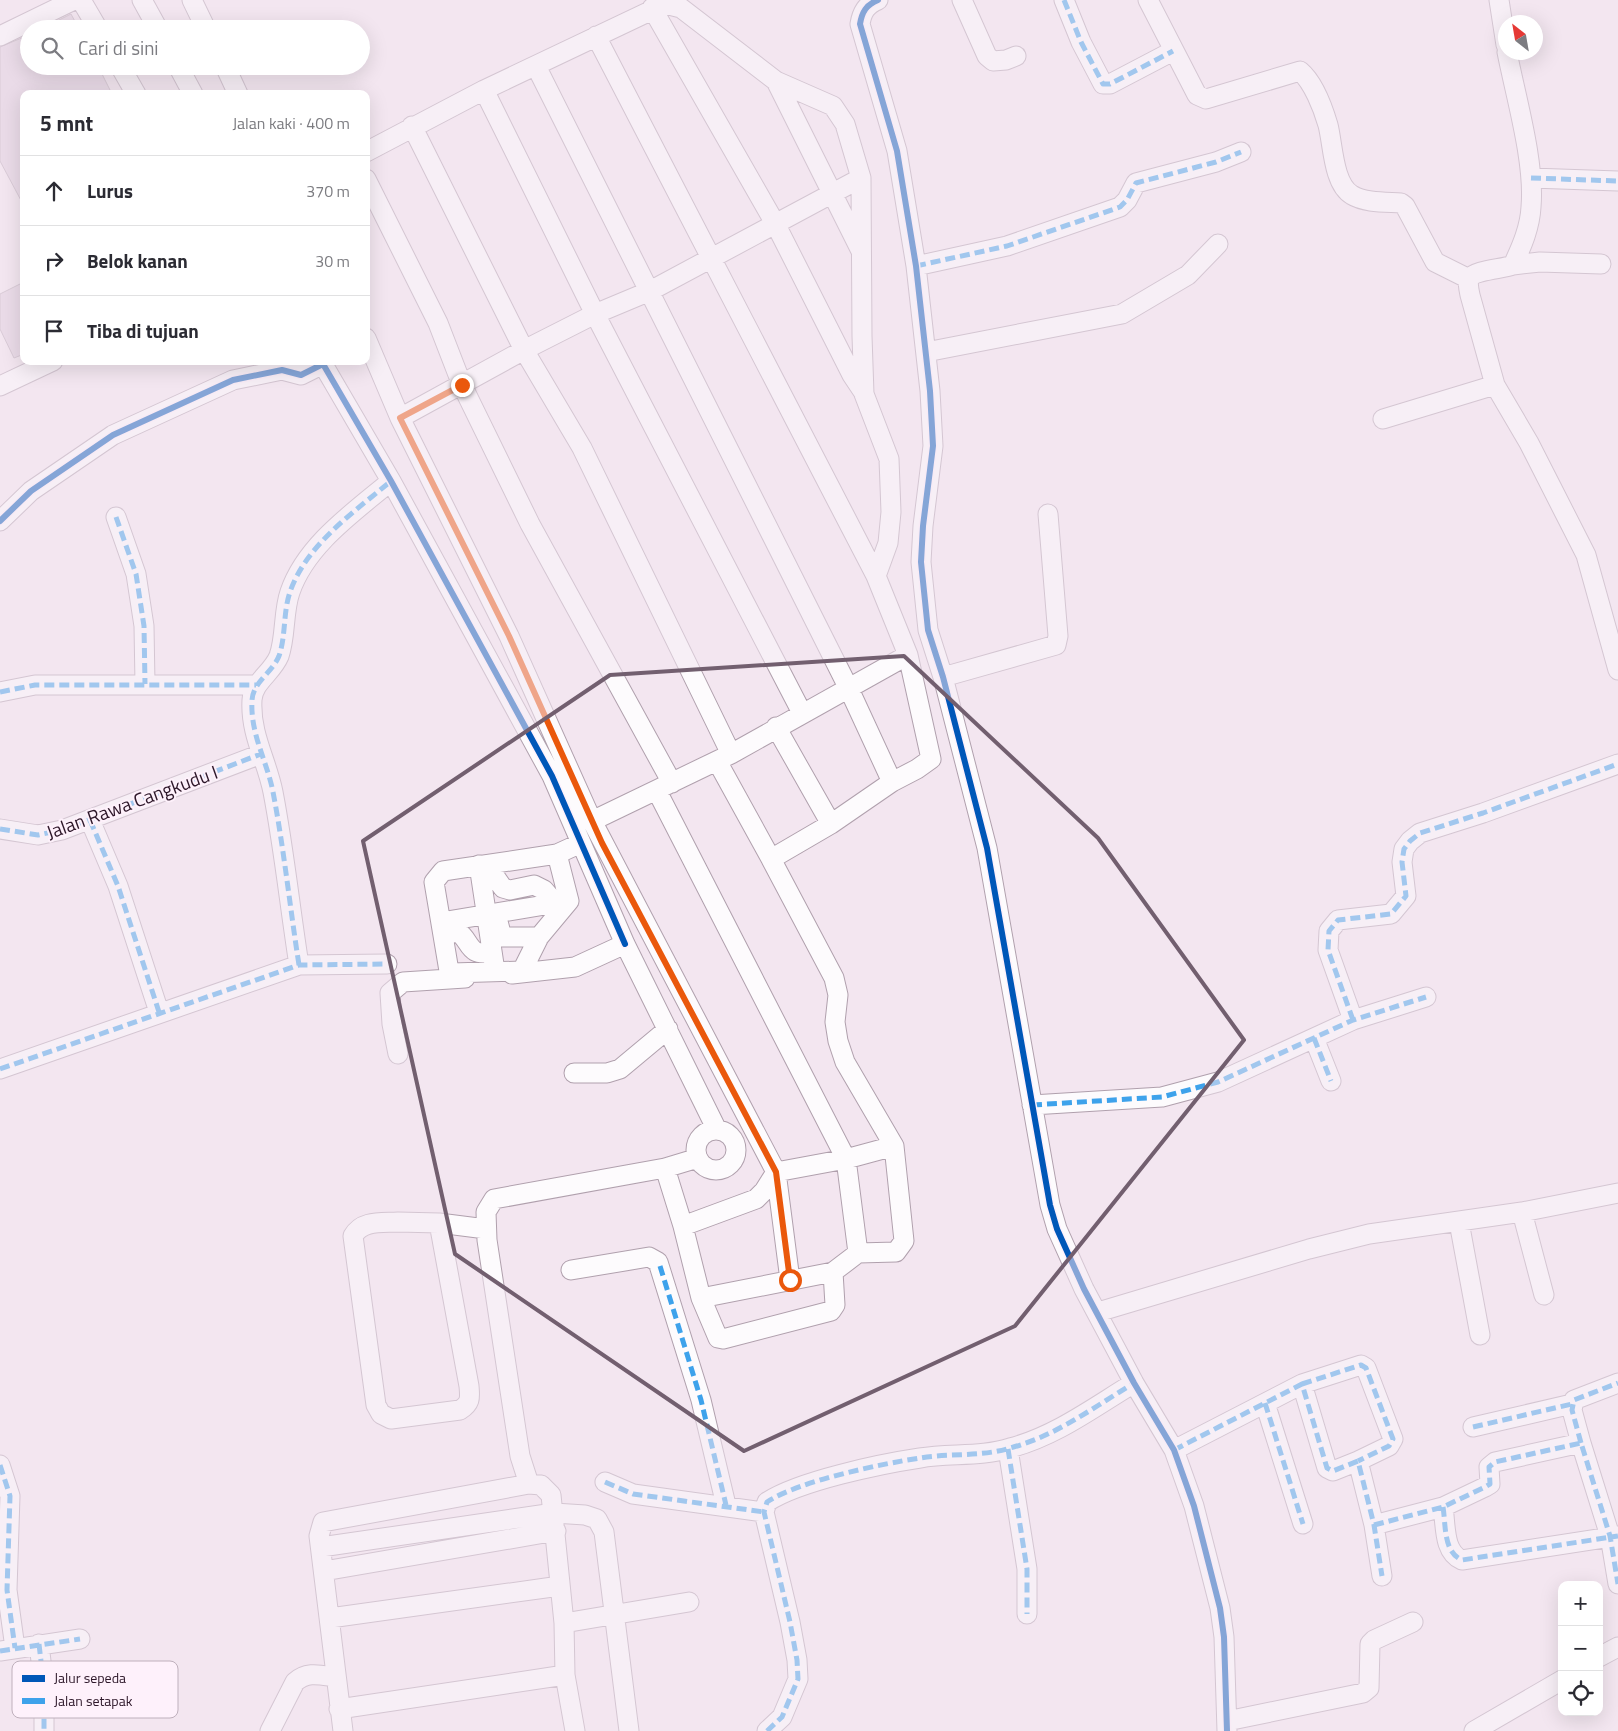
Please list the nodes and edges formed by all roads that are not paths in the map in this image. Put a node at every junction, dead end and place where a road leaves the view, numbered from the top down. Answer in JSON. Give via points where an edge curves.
{"nodes":[{"id":1,"x":74,"y":0,"type":"edge"},
{"id":2,"x":81,"y":0,"type":"edge"},
{"id":3,"x":142,"y":0,"type":"edge"},
{"id":4,"x":192,"y":0,"type":"edge"},
{"id":5,"x":878,"y":0,"type":"edge"},
{"id":6,"x":962,"y":0,"type":"edge"},
{"id":7,"x":1064,"y":0,"type":"edge"},
{"id":8,"x":1148,"y":0,"type":"edge"},
{"id":9,"x":1499,"y":0,"type":"edge"},
{"id":10,"x":652,"y":8,"type":"junction"},
{"id":11,"x":1501,"y":15,"type":"edge"},
{"id":12,"x":33,"y":20,"type":"edge"},
{"id":13,"x":93,"y":20,"type":"edge"},
{"id":14,"x":153,"y":20,"type":"edge"},
{"id":15,"x":202,"y":20,"type":"edge"},
{"id":16,"x":20,"y":26,"type":"edge"},
{"id":17,"x":0,"y":36,"type":"edge"},
{"id":18,"x":596,"y":36,"type":"junction"},
{"id":19,"x":1173,"y":50,"type":"junction"},
{"id":20,"x":1016,"y":56,"type":"dead end"},
{"id":21,"x":1509,"y":60,"type":"edge"},
{"id":22,"x":536,"y":66,"type":"junction"},
{"id":23,"x":125,"y":75,"type":"edge"},
{"id":24,"x":183,"y":75,"type":"edge"},
{"id":25,"x":228,"y":75,"type":"edge"},
{"id":26,"x":776,"y":81,"type":"junction"},
{"id":27,"x":134,"y":90,"type":"edge"},
{"id":28,"x":191,"y":90,"type":"edge"},
{"id":29,"x":236,"y":90,"type":"edge"},
{"id":30,"x":484,"y":90,"type":"junction"},
{"id":31,"x":412,"y":126,"type":"junction"},
{"id":32,"x":370,"y":150,"type":"edge"},
{"id":33,"x":1242,"y":152,"type":"dead end"},
{"id":34,"x":861,"y":178,"type":"junction"},
{"id":35,"x":1531,"y":178,"type":"junction"},
{"id":36,"x":1618,"y":181,"type":"edge"},
{"id":37,"x":370,"y":187,"type":"edge"},
{"id":38,"x":832,"y":194,"type":"junction"},
{"id":39,"x":776,"y":225,"type":"junction"},
{"id":40,"x":1218,"y":244,"type":"dead end"},
{"id":41,"x":863,"y":254,"type":"junction"},
{"id":42,"x":712,"y":257,"type":"junction"},
{"id":43,"x":1601,"y":264,"type":"dead end"},
{"id":44,"x":1513,"y":265,"type":"junction"},
{"id":45,"x":916,"y":266,"type":"junction"},
{"id":46,"x":1469,"y":279,"type":"junction"},
{"id":47,"x":650,"y":291,"type":"junction"},
{"id":48,"x":594,"y":314,"type":"junction"},
{"id":49,"x":370,"y":347,"type":"edge"},
{"id":50,"x":524,"y":350,"type":"junction"},
{"id":51,"x":926,"y":352,"type":"junction"},
{"id":52,"x":45,"y":365,"type":"edge"},
{"id":53,"x":318,"y":365,"type":"edge"},
{"id":54,"x":323,"y":365,"type":"edge"},
{"id":55,"x":462,"y":385,"type":"junction"},
{"id":56,"x":1495,"y":385,"type":"junction"},
{"id":57,"x":0,"y":386,"type":"edge"},
{"id":58,"x":864,"y":394,"type":"junction"},
{"id":59,"x":400,"y":418,"type":"junction"},
{"id":60,"x":1383,"y":419,"type":"dead end"},
{"id":61,"x":391,"y":481,"type":"junction"},
{"id":62,"x":1048,"y":514,"type":"dead end"},
{"id":63,"x":116,"y":518,"type":"dead end"},
{"id":64,"x":0,"y":521,"type":"edge"},
{"id":65,"x":876,"y":576,"type":"junction"},
{"id":66,"x":908,"y":655,"type":"junction"},
{"id":67,"x":1618,"y":670,"type":"edge"},
{"id":68,"x":943,"y":677,"type":"junction"},
{"id":69,"x":145,"y":684,"type":"junction"},
{"id":70,"x":256,"y":686,"type":"junction"},
{"id":71,"x":848,"y":689,"type":"junction"},
{"id":72,"x":0,"y":692,"type":"edge"},
{"id":73,"x":802,"y":713,"type":"junction"},
{"id":74,"x":776,"y":727,"type":"junction"},
{"id":75,"x":261,"y":754,"type":"junction"},
{"id":76,"x":724,"y":758,"type":"junction"},
{"id":77,"x":1618,"y":764,"type":"edge"},
{"id":78,"x":892,"y":782,"type":"junction"},
{"id":79,"x":665,"y":787,"type":"junction"},
{"id":80,"x":90,"y":820,"type":"junction"},
{"id":81,"x":592,"y":821,"type":"junction"},
{"id":82,"x":831,"y":824,"type":"junction"},
{"id":83,"x":0,"y":829,"type":"edge"},
{"id":84,"x":581,"y":842,"type":"junction"},
{"id":85,"x":557,"y":854,"type":"junction"},
{"id":86,"x":771,"y":859,"type":"junction"},
{"id":87,"x":483,"y":865,"type":"junction"},
{"id":88,"x":562,"y":902,"type":"junction"},
{"id":89,"x":491,"y":913,"type":"junction"},
{"id":90,"x":442,"y":930,"type":"junction"},
{"id":91,"x":502,"y":937,"type":"junction"},
{"id":92,"x":539,"y":937,"type":"junction"},
{"id":93,"x":625,"y":944,"type":"junction"},
{"id":94,"x":492,"y":952,"type":"junction"},
{"id":95,"x":387,"y":964,"type":"dead end"},
{"id":96,"x":300,"y":965,"type":"junction"},
{"id":97,"x":500,"y":971,"type":"junction"},
{"id":98,"x":1426,"y":998,"type":"dead end"},
{"id":99,"x":159,"y":1012,"type":"junction"},
{"id":100,"x":1353,"y":1020,"type":"junction"},
{"id":101,"x":668,"y":1029,"type":"junction"},
{"id":102,"x":1314,"y":1038,"type":"junction"},
{"id":103,"x":398,"y":1054,"type":"dead end"},
{"id":104,"x":0,"y":1069,"type":"edge"},
{"id":105,"x":574,"y":1072,"type":"dead end"},
{"id":106,"x":1331,"y":1081,"type":"dead end"},
{"id":107,"x":1032,"y":1105,"type":"junction"},
{"id":108,"x":717,"y":1130,"type":"junction"},
{"id":109,"x":894,"y":1146,"type":"junction"},
{"id":110,"x":698,"y":1158,"type":"junction"},
{"id":111,"x":846,"y":1159,"type":"junction"},
{"id":112,"x":665,"y":1168,"type":"junction"},
{"id":113,"x":776,"y":1172,"type":"junction"},
{"id":114,"x":1618,"y":1193,"type":"edge"},
{"id":115,"x":1522,"y":1212,"type":"junction"},
{"id":116,"x":1459,"y":1222,"type":"junction"},
{"id":117,"x":440,"y":1223,"type":"junction"},
{"id":118,"x":683,"y":1226,"type":"junction"},
{"id":119,"x":486,"y":1228,"type":"junction"},
{"id":120,"x":858,"y":1253,"type":"junction"},
{"id":121,"x":571,"y":1270,"type":"dead end"},
{"id":122,"x":833,"y":1272,"type":"junction"},
{"id":123,"x":790,"y":1280,"type":"junction"},
{"id":124,"x":1544,"y":1295,"type":"dead end"},
{"id":125,"x":701,"y":1298,"type":"junction"},
{"id":126,"x":1098,"y":1312,"type":"junction"},
{"id":127,"x":1480,"y":1335,"type":"dead end"},
{"id":128,"x":1134,"y":1383,"type":"junction"},
{"id":129,"x":1302,"y":1384,"type":"junction"},
{"id":130,"x":1618,"y":1384,"type":"edge"},
{"id":131,"x":1265,"y":1403,"type":"junction"},
{"id":132,"x":1572,"y":1404,"type":"junction"},
{"id":133,"x":1473,"y":1427,"type":"dead end"},
{"id":134,"x":1581,"y":1443,"type":"junction"},
{"id":135,"x":1008,"y":1449,"type":"junction"},
{"id":136,"x":1174,"y":1450,"type":"junction"},
{"id":137,"x":1358,"y":1461,"type":"junction"},
{"id":138,"x":0,"y":1465,"type":"edge"},
{"id":139,"x":605,"y":1482,"type":"dead end"},
{"id":140,"x":529,"y":1484,"type":"junction"},
{"id":141,"x":726,"y":1505,"type":"junction"},
{"id":142,"x":1443,"y":1507,"type":"junction"},
{"id":143,"x":764,"y":1512,"type":"junction"},
{"id":144,"x":555,"y":1522,"type":"junction"},
{"id":145,"x":1302,"y":1524,"type":"dead end"},
{"id":146,"x":1374,"y":1525,"type":"junction"},
{"id":147,"x":5,"y":1535,"type":"edge"},
{"id":148,"x":1614,"y":1536,"type":"edge"},
{"id":149,"x":321,"y":1548,"type":"junction"},
{"id":150,"x":324,"y":1571,"type":"junction"},
{"id":151,"x":1382,"y":1576,"type":"dead end"},
{"id":152,"x":1618,"y":1584,"type":"edge"},
{"id":153,"x":560,"y":1586,"type":"junction"},
{"id":154,"x":689,"y":1602,"type":"dead end"},
{"id":155,"x":1027,"y":1614,"type":"dead end"},
{"id":156,"x":613,"y":1615,"type":"junction"},
{"id":157,"x":330,"y":1618,"type":"junction"},
{"id":158,"x":1413,"y":1622,"type":"dead end"},
{"id":159,"x":564,"y":1623,"type":"junction"},
{"id":160,"x":80,"y":1639,"type":"dead end"},
{"id":161,"x":39,"y":1644,"type":"junction"},
{"id":162,"x":1618,"y":1647,"type":"edge"},
{"id":163,"x":7,"y":1649,"type":"edge"},
{"id":164,"x":1603,"y":1655,"type":"edge"},
{"id":165,"x":41,"y":1661,"type":"edge"},
{"id":166,"x":565,"y":1675,"type":"junction"},
{"id":167,"x":335,"y":1677,"type":"junction"},
{"id":168,"x":1558,"y":1682,"type":"edge"},
{"id":169,"x":339,"y":1709,"type":"junction"},
{"id":170,"x":44,"y":1718,"type":"edge"},
{"id":171,"x":1227,"y":1726,"type":"edge"},
{"id":172,"x":44,"y":1731,"type":"edge"},
{"id":173,"x":270,"y":1731,"type":"edge"},
{"id":174,"x":343,"y":1731,"type":"edge"},
{"id":175,"x":575,"y":1731,"type":"edge"},
{"id":176,"x":628,"y":1731,"type":"edge"},
{"id":177,"x":767,"y":1731,"type":"edge"},
{"id":178,"x":1474,"y":1731,"type":"edge"}],
"edges":[{"from":1,"to":12,"type":"street"},
{"from":2,"to":13,"type":"street"},
{"from":3,"to":14,"type":"street"},
{"from":4,"to":15,"type":"street"},
{"from":5,"to":45,"type":"street","via":[[862,12],[860,24],[897,151]]},
{"from":6,"to":20,"type":"street","via":[[987,56],[993,61]]},
{"from":7,"to":19,"type":"street","via":[[1103,84],[1110,84]]},
{"from":8,"to":19,"type":"street"},
{"from":9,"to":11,"type":"street"},
{"from":10,"to":18,"type":"street"},
{"from":10,"to":26,"type":"street","via":[[664,4],[681,8]]},
{"from":10,"to":39,"type":"street"},
{"from":16,"to":17,"type":"street"},
{"from":18,"to":22,"type":"street"},
{"from":18,"to":42,"type":"street"},
{"from":19,"to":46,"type":"street","via":[[1197,95],[1206,99],[1300,71],[1308,77],[1328,125],[1331,150],[1343,186],[1359,198],[1401,203],[1435,262]]},
{"from":21,"to":35,"type":"street"},
{"from":22,"to":30,"type":"street"},
{"from":22,"to":47,"type":"street"},
{"from":23,"to":27,"type":"street"},
{"from":24,"to":28,"type":"street"},
{"from":25,"to":29,"type":"street"},
{"from":26,"to":34,"type":"street","via":[[833,106],[845,124]]},
{"from":26,"to":38,"type":"street"},
{"from":30,"to":31,"type":"street"},
{"from":30,"to":48,"type":"street"},
{"from":31,"to":32,"type":"street"},
{"from":31,"to":50,"type":"street"},
{"from":33,"to":45,"type":"street","via":[[1136,183],[1125,204],[1017,243]]},
{"from":34,"to":38,"type":"street"},
{"from":34,"to":41,"type":"street"},
{"from":35,"to":36,"type":"street"},
{"from":35,"to":44,"type":"street","via":[[1531,208],[1526,236]]},
{"from":37,"to":55,"type":"street","via":[[438,324]]},
{"from":38,"to":39,"type":"street"},
{"from":38,"to":41,"type":"street"},
{"from":39,"to":42,"type":"street"},
{"from":39,"to":58,"type":"street"},
{"from":40,"to":51,"type":"street","via":[[1188,275],[1122,314]]},
{"from":41,"to":58,"type":"street"},
{"from":42,"to":47,"type":"street"},
{"from":42,"to":65,"type":"street"},
{"from":43,"to":44,"type":"street","via":[[1540,262]]},
{"from":44,"to":46,"type":"street","via":[[1475,274]]},
{"from":45,"to":51,"type":"street"},
{"from":46,"to":56,"type":"street","via":[[1474,314]]},
{"from":47,"to":48,"type":"street"},
{"from":47,"to":71,"type":"street"},
{"from":48,"to":50,"type":"street"},
{"from":48,"to":73,"type":"street"},
{"from":49,"to":59,"type":"street"},
{"from":50,"to":55,"type":"street"},
{"from":50,"to":76,"type":"street","via":[[582,448]]},
{"from":51,"to":68,"type":"street","via":[[934,446],[921,562],[928,630]]},
{"from":52,"to":57,"type":"street"},
{"from":53,"to":64,"type":"street","via":[[301,375],[282,370],[233,380],[114,435],[31,491]]},
{"from":54,"to":61,"type":"street"},
{"from":55,"to":59,"type":"street"},
{"from":55,"to":79,"type":"street"},
{"from":56,"to":60,"type":"street"},
{"from":56,"to":67,"type":"street","via":[[1529,443],[1586,555]]},
{"from":58,"to":65,"type":"street","via":[[889,459],[891,512],[888,542]]},
{"from":59,"to":81,"type":"street","via":[[509,636]]},
{"from":61,"to":70,"type":"street","via":[[315,550],[296,575],[289,595],[279,655],[269,673]]},
{"from":61,"to":84,"type":"street","via":[[552,776]]},
{"from":62,"to":68,"type":"street","via":[[1058,636],[1056,645]]},
{"from":63,"to":69,"type":"street","via":[[136,574],[144,626]]},
{"from":65,"to":66,"type":"street"},
{"from":66,"to":71,"type":"street"},
{"from":66,"to":78,"type":"street","via":[[931,759]]},
{"from":68,"to":107,"type":"street","via":[[987,848]]},
{"from":69,"to":70,"type":"street"},
{"from":69,"to":72,"type":"street","via":[[35,685]]},
{"from":70,"to":75,"type":"street","via":[[252,715]]},
{"from":71,"to":73,"type":"street"},
{"from":71,"to":78,"type":"street"},
{"from":73,"to":74,"type":"street"},
{"from":74,"to":76,"type":"street"},
{"from":74,"to":82,"type":"street"},
{"from":75,"to":80,"type":"street","name":"Jalan Rawa Cangkudu I"},
{"from":75,"to":96,"type":"street","via":[[273,790]]},
{"from":76,"to":79,"type":"street"},
{"from":76,"to":86,"type":"street"},
{"from":77,"to":100,"type":"street","via":[[1420,833],[1410,841],[1404,849],[1402,862],[1406,896],[1396,910],[1391,914],[1338,920],[1329,931],[1328,950]]},
{"from":78,"to":82,"type":"street"},
{"from":79,"to":81,"type":"street"},
{"from":79,"to":111,"type":"street"},
{"from":80,"to":83,"type":"street","name":"Jalan Rawa Cangkudu I","via":[[38,835]]},
{"from":80,"to":99,"type":"street","via":[[118,886]]},
{"from":81,"to":113,"type":"street"},
{"from":82,"to":86,"type":"street"},
{"from":84,"to":85,"type":"street"},
{"from":84,"to":93,"type":"street"},
{"from":85,"to":87,"type":"street"},
{"from":85,"to":88,"type":"street"},
{"from":86,"to":109,"type":"street","via":[[834,978],[838,995],[835,1022],[845,1062]]},
{"from":87,"to":88,"type":"street","via":[[503,888],[510,890],[534,885]]},
{"from":87,"to":89,"type":"street"},
{"from":87,"to":90,"type":"street","via":[[443,871],[437,876],[434,882]]},
{"from":88,"to":89,"type":"street"},
{"from":88,"to":92,"type":"street"},
{"from":89,"to":90,"type":"street"},
{"from":89,"to":91,"type":"street"},
{"from":89,"to":94,"type":"street"},
{"from":90,"to":94,"type":"street","via":[[459,932],[470,948],[478,953]]},
{"from":90,"to":97,"type":"street","via":[[449,971]]},
{"from":91,"to":92,"type":"street"},
{"from":91,"to":97,"type":"street"},
{"from":92,"to":97,"type":"street","via":[[522,971]]},
{"from":93,"to":101,"type":"street"},
{"from":93,"to":103,"type":"street","via":[[566,969],[403,982],[390,993]]},
{"from":94,"to":97,"type":"street"},
{"from":95,"to":96,"type":"street"},
{"from":96,"to":99,"type":"street"},
{"from":98,"to":100,"type":"street"},
{"from":99,"to":104,"type":"street"},
{"from":100,"to":102,"type":"street"},
{"from":101,"to":105,"type":"street","via":[[620,1069],[607,1073]]},
{"from":101,"to":108,"type":"street"},
{"from":102,"to":106,"type":"street"},
{"from":102,"to":107,"type":"street","via":[[1218,1082],[1162,1097]]},
{"from":107,"to":126,"type":"street","via":[[1057,1229],[1080,1282]]},
{"from":108,"to":110,"type":"street","via":[[704,1134],[700,1139],[696,1152]]},
{"from":108,"to":110,"type":"street","via":[[733,1138],[736,1150],[733,1161],[717,1170],[706,1168]]},
{"from":109,"to":111,"type":"street"},
{"from":109,"to":120,"type":"street","via":[[904,1241],[896,1252]]},
{"from":110,"to":112,"type":"street"},
{"from":111,"to":113,"type":"street"},
{"from":111,"to":120,"type":"street"},
{"from":112,"to":118,"type":"street"},
{"from":112,"to":119,"type":"street","via":[[494,1199],[486,1212]]},
{"from":113,"to":118,"type":"street","via":[[756,1199]]},
{"from":113,"to":123,"type":"street"},
{"from":114,"to":115,"type":"street"},
{"from":115,"to":116,"type":"street"},
{"from":115,"to":124,"type":"street"},
{"from":116,"to":126,"type":"street","via":[[1369,1234]]},
{"from":116,"to":127,"type":"street"},
{"from":117,"to":117,"type":"street","via":[[470,1398],[460,1410],[391,1419],[381,1414],[376,1405],[354,1236],[358,1228],[367,1224]]},
{"from":117,"to":119,"type":"street"},
{"from":118,"to":125,"type":"street"},
{"from":119,"to":140,"type":"street","via":[[511,1406]]},
{"from":120,"to":122,"type":"street"},
{"from":121,"to":141,"type":"street","via":[[649,1257],[658,1262],[701,1400]]},
{"from":122,"to":123,"type":"street"},
{"from":122,"to":125,"type":"street","via":[[835,1305],[831,1311],[723,1339],[714,1333]]},
{"from":123,"to":125,"type":"street"},
{"from":126,"to":128,"type":"street"},
{"from":128,"to":135,"type":"street","via":[[1043,1437]]},
{"from":128,"to":136,"type":"street"},
{"from":129,"to":131,"type":"street"},
{"from":129,"to":137,"type":"street","via":[[1327,1468],[1333,1471]]},
{"from":129,"to":137,"type":"street","via":[[1361,1365],[1366,1368],[1393,1439],[1389,1446]]},
{"from":130,"to":132,"type":"street","via":[[1579,1397]]},
{"from":131,"to":136,"type":"street"},
{"from":131,"to":145,"type":"street"},
{"from":132,"to":133,"type":"street"},
{"from":132,"to":134,"type":"street"},
{"from":134,"to":142,"type":"street","via":[[1491,1464],[1490,1484]]},
{"from":134,"to":148,"type":"street"},
{"from":135,"to":143,"type":"street","via":[[919,1458],[827,1479],[774,1498],[767,1502]]},
{"from":135,"to":155,"type":"street","via":[[1027,1568]]},
{"from":136,"to":171,"type":"street","via":[[1194,1506],[1220,1608]]},
{"from":137,"to":146,"type":"street"},
{"from":138,"to":147,"type":"street","via":[[10,1496]]},
{"from":139,"to":141,"type":"street","via":[[633,1494]]},
{"from":140,"to":144,"type":"street","via":[[541,1485],[552,1495]]},
{"from":140,"to":149,"type":"street","via":[[323,1522],[319,1536]]},
{"from":141,"to":143,"type":"street"},
{"from":142,"to":146,"type":"street"},
{"from":142,"to":148,"type":"street","via":[[1449,1550],[1453,1557],[1462,1560]]},
{"from":143,"to":177,"type":"street","via":[[798,1660],[798,1679],[782,1717]]},
{"from":144,"to":149,"type":"street"},
{"from":144,"to":150,"type":"street"},
{"from":144,"to":153,"type":"street"},
{"from":144,"to":156,"type":"street","via":[[585,1515],[601,1524]]},
{"from":146,"to":151,"type":"street"},
{"from":147,"to":163,"type":"street"},
{"from":148,"to":152,"type":"street"},
{"from":149,"to":150,"type":"street"},
{"from":150,"to":157,"type":"street"},
{"from":153,"to":157,"type":"street"},
{"from":153,"to":159,"type":"street"},
{"from":154,"to":156,"type":"street"},
{"from":156,"to":159,"type":"street"},
{"from":156,"to":176,"type":"street"},
{"from":157,"to":167,"type":"street"},
{"from":158,"to":171,"type":"street","via":[[1370,1644],[1370,1688],[1363,1693]]},
{"from":159,"to":166,"type":"street"},
{"from":160,"to":161,"type":"street"},
{"from":161,"to":163,"type":"street"},
{"from":161,"to":165,"type":"street"},
{"from":162,"to":164,"type":"street"},
{"from":166,"to":169,"type":"street"},
{"from":166,"to":175,"type":"street"},
{"from":167,"to":169,"type":"street"},
{"from":167,"to":173,"type":"street","via":[[312,1674],[301,1677],[295,1682]]},
{"from":168,"to":178,"type":"street"},
{"from":169,"to":174,"type":"street"},
{"from":170,"to":172,"type":"street"}]}
